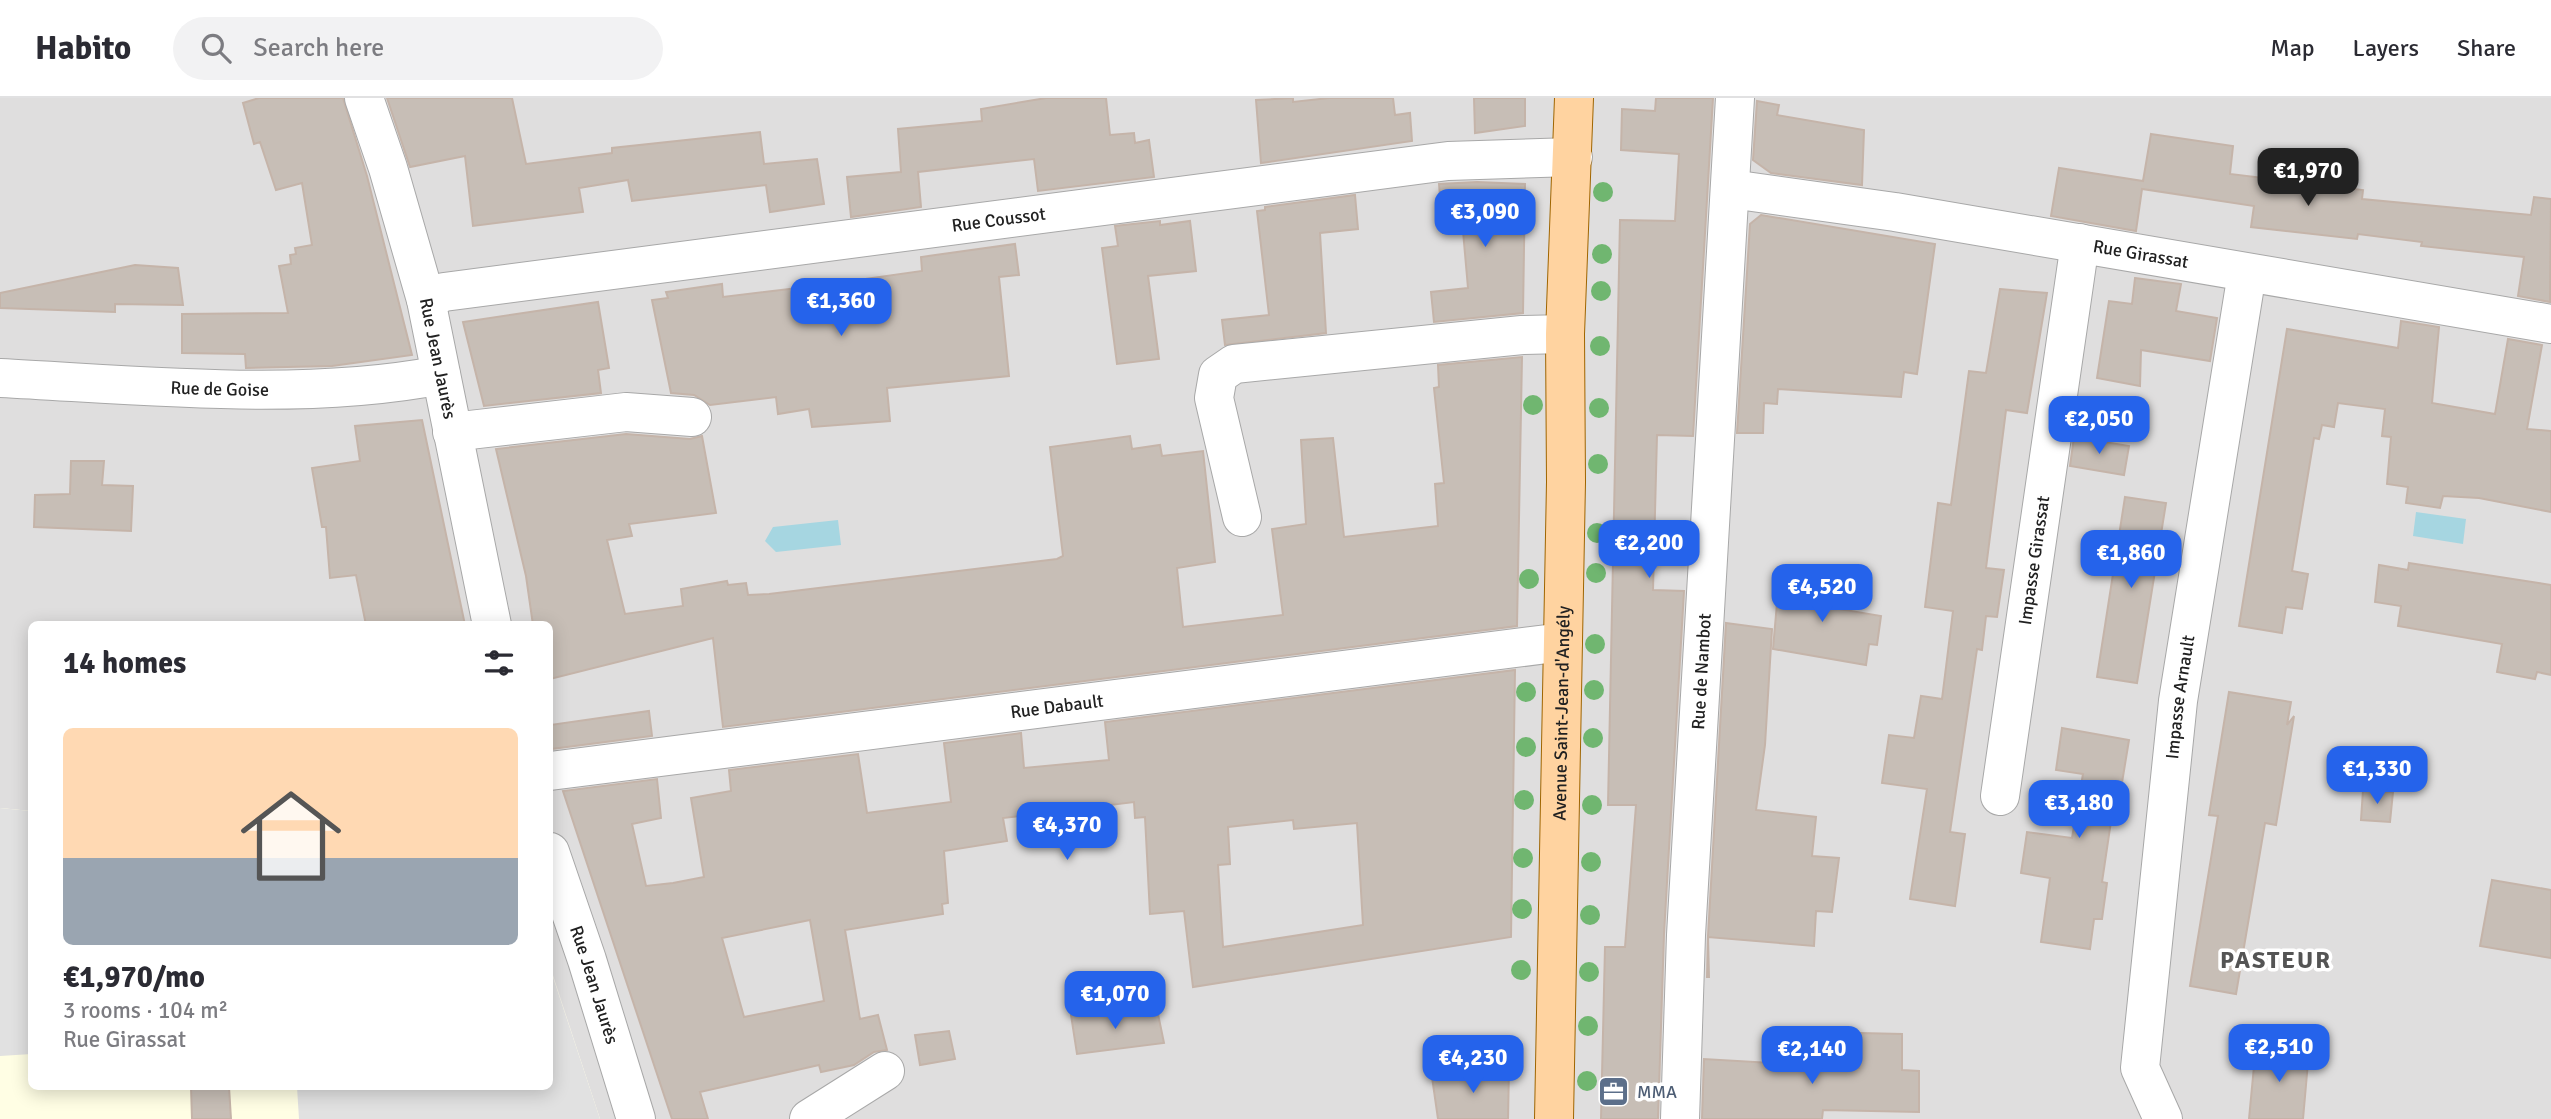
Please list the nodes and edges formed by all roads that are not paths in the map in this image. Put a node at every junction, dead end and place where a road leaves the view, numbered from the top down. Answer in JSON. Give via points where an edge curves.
{"nodes":[{"id":1,"x":364,"y":98,"type":"edge"},
{"id":2,"x":1574,"y":98,"type":"edge"},
{"id":3,"x":1735,"y":98,"type":"edge"},
{"id":4,"x":1573,"y":157,"type":"junction"},
{"id":5,"x":1731,"y":189,"type":"junction"},
{"id":6,"x":2080,"y":243,"type":"junction"},
{"id":7,"x":2247,"y":273,"type":"junction"},
{"id":8,"x":426,"y":300,"type":"junction"},
{"id":9,"x":2551,"y":324,"type":"edge"},
{"id":10,"x":1565,"y":334,"type":"junction"},
{"id":11,"x":441,"y":376,"type":"junction"},
{"id":12,"x":0,"y":379,"type":"edge"},
{"id":13,"x":692,"y":417,"type":"dead end"},
{"id":14,"x":452,"y":432,"type":"junction"},
{"id":15,"x":1242,"y":517,"type":"dead end"},
{"id":16,"x":491,"y":621,"type":"edge"},
{"id":17,"x":1563,"y":642,"type":"junction"},
{"id":18,"x":553,"y":771,"type":"edge"},
{"id":19,"x":2000,"y":796,"type":"dead end"},
{"id":20,"x":553,"y":861,"type":"edge"},
{"id":21,"x":885,"y":1072,"type":"dead end"},
{"id":22,"x":636,"y":1119,"type":"edge"},
{"id":23,"x":809,"y":1119,"type":"edge"},
{"id":24,"x":1554,"y":1119,"type":"edge"},
{"id":25,"x":1681,"y":1119,"type":"edge"},
{"id":26,"x":2163,"y":1119,"type":"edge"}],
"edges":[{"from":1,"to":8,"type":"street","name":"Rue Jean Jaurès"},
{"from":2,"to":4,"type":"main road","name":"Avenue Saint-Jean-d'Angély"},
{"from":3,"to":5,"type":"street","name":"Rue de Nambot"},
{"from":4,"to":8,"type":"street","name":"Rue Coussot","via":[[1448,160],[444,292]]},
{"from":4,"to":10,"type":"main road","name":"Avenue Saint-Jean-d'Angély"},
{"from":5,"to":6,"type":"street","name":"Rue Girassat"},
{"from":5,"to":25,"type":"street","name":"Rue de Nambot","via":[[1686,935]]},
{"from":6,"to":7,"type":"street","name":"Rue Girassat"},
{"from":6,"to":19,"type":"street","name":"Impasse Girassat"},
{"from":7,"to":9,"type":"street","name":"Rue Girassat"},
{"from":7,"to":26,"type":"street","name":"Impasse Arnault","via":[[2178,701],[2140,1068]]},
{"from":8,"to":11,"type":"street","name":"Rue Jean Jaurès"},
{"from":10,"to":15,"type":"street","via":[[1234,364],[1218,375],[1214,398]]},
{"from":10,"to":17,"type":"main road","name":"Avenue Saint-Jean-d'Angély"},
{"from":11,"to":12,"type":"street","name":"Rue de Goise","via":[[336,388]]},
{"from":11,"to":14,"type":"street","name":"Rue Jean Jaurès"},
{"from":13,"to":14,"type":"street","via":[[626,412]]},
{"from":14,"to":16,"type":"street","name":"Rue Jean Jaurès"},
{"from":17,"to":18,"type":"street","name":"Rue Dabault"},
{"from":17,"to":24,"type":"main road","name":"Avenue Saint-Jean-d'Angély"},
{"from":20,"to":22,"type":"street","name":"Rue Jean Jaurès"},
{"from":21,"to":23,"type":"street"}]}
